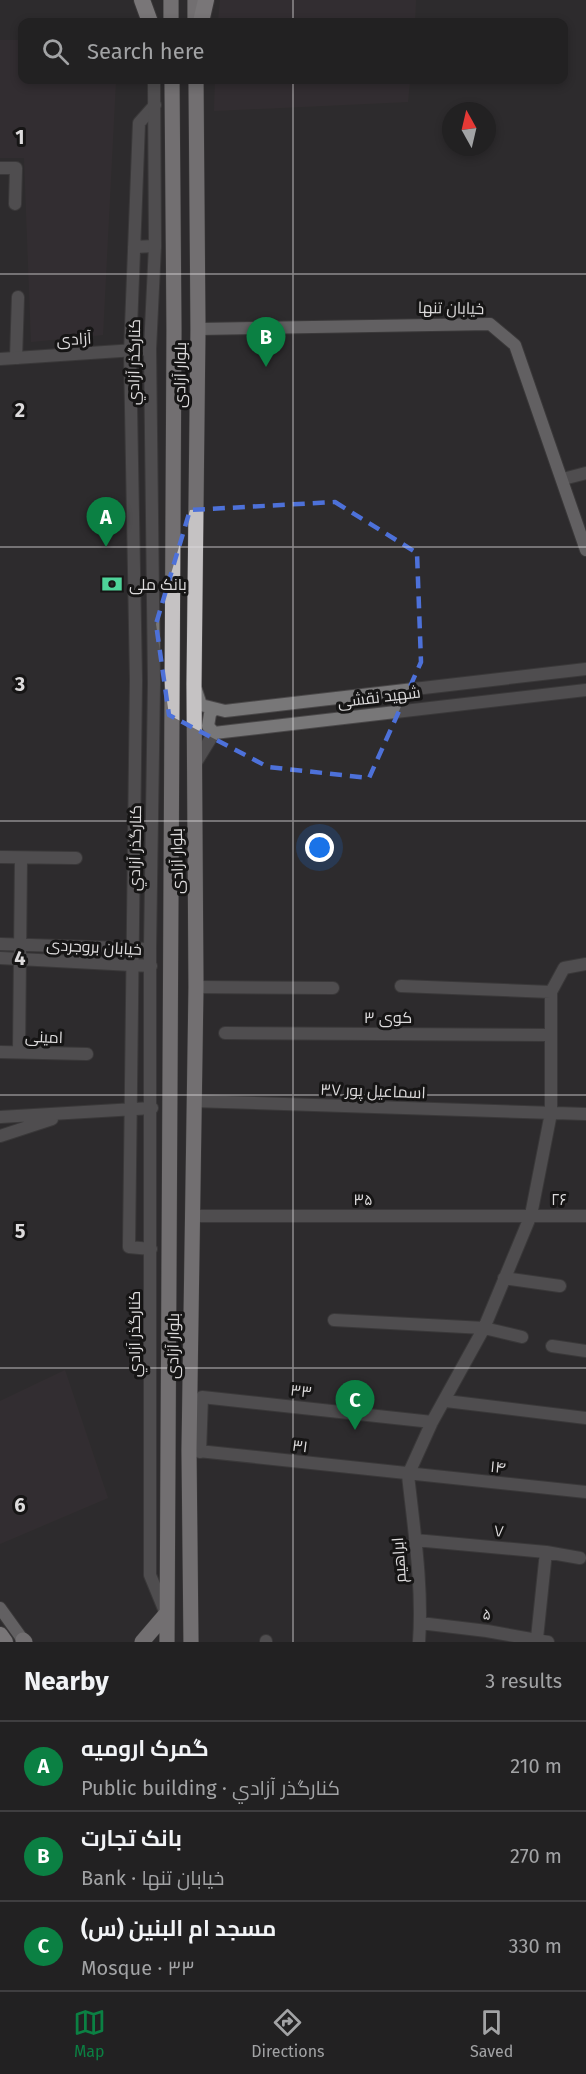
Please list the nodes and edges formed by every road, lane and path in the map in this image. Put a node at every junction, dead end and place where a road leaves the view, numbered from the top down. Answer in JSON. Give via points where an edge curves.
{"nodes":[{"id":1,"x":142,"y":0,"type":"edge"},
{"id":2,"x":153,"y":0,"type":"edge"},
{"id":3,"x":171,"y":0,"type":"edge"},
{"id":4,"x":195,"y":0,"type":"edge"},
{"id":5,"x":206,"y":0,"type":"edge"},
{"id":6,"x":150,"y":18,"type":"edge"},
{"id":7,"x":152,"y":18,"type":"edge"},
{"id":8,"x":171,"y":18,"type":"edge"},
{"id":9,"x":195,"y":18,"type":"edge"},
{"id":10,"x":202,"y":18,"type":"edge"},
{"id":11,"x":154,"y":84,"type":"edge"},
{"id":12,"x":172,"y":84,"type":"edge"},
{"id":13,"x":196,"y":84,"type":"edge"},
{"id":14,"x":155,"y":105,"type":"junction"},
{"id":15,"x":0,"y":168,"type":"edge"},
{"id":16,"x":15,"y":204,"type":"dead end"},
{"id":17,"x":155,"y":246,"type":"junction"},
{"id":18,"x":134,"y":247,"type":"junction"},
{"id":19,"x":18,"y":297,"type":"dead end"},
{"id":20,"x":198,"y":329,"type":"junction"},
{"id":21,"x":150,"y":349,"type":"junction"},
{"id":22,"x":130,"y":353,"type":"junction"},
{"id":23,"x":16,"y":358,"type":"junction"},
{"id":24,"x":0,"y":359,"type":"edge"},
{"id":25,"x":586,"y":473,"type":"edge"},
{"id":26,"x":563,"y":479,"type":"junction"},
{"id":27,"x":150,"y":510,"type":"junction"},
{"id":28,"x":131,"y":511,"type":"junction"},
{"id":29,"x":586,"y":546,"type":"edge"},
{"id":30,"x":586,"y":669,"type":"edge"},
{"id":31,"x":194,"y":684,"type":"junction"},
{"id":32,"x":586,"y":690,"type":"edge"},
{"id":33,"x":214,"y":709,"type":"junction"},
{"id":34,"x":214,"y":733,"type":"junction"},
{"id":35,"x":194,"y":765,"type":"junction"},
{"id":36,"x":0,"y":858,"type":"edge"},
{"id":37,"x":21,"y":858,"type":"junction"},
{"id":38,"x":76,"y":858,"type":"dead end"},
{"id":39,"x":0,"y":944,"type":"edge"},
{"id":40,"x":20,"y":945,"type":"junction"},
{"id":41,"x":132,"y":948,"type":"junction"},
{"id":42,"x":150,"y":949,"type":"junction"},
{"id":43,"x":170,"y":949,"type":"junction"},
{"id":44,"x":0,"y":958,"type":"edge"},
{"id":45,"x":20,"y":959,"type":"junction"},
{"id":46,"x":586,"y":964,"type":"edge"},
{"id":47,"x":151,"y":966,"type":"junction"},
{"id":48,"x":132,"y":967,"type":"junction"},
{"id":49,"x":171,"y":967,"type":"junction"},
{"id":50,"x":401,"y":986,"type":"dead end"},
{"id":51,"x":196,"y":987,"type":"junction"},
{"id":52,"x":333,"y":988,"type":"dead end"},
{"id":53,"x":551,"y":992,"type":"junction"},
{"id":54,"x":225,"y":1033,"type":"dead end"},
{"id":55,"x":551,"y":1035,"type":"junction"},
{"id":56,"x":0,"y":1052,"type":"edge"},
{"id":57,"x":19,"y":1052,"type":"junction"},
{"id":58,"x":87,"y":1054,"type":"dead end"},
{"id":59,"x":194,"y":1101,"type":"junction"},
{"id":60,"x":132,"y":1108,"type":"junction"},
{"id":61,"x":152,"y":1108,"type":"junction"},
{"id":62,"x":551,"y":1113,"type":"junction"},
{"id":63,"x":586,"y":1114,"type":"edge"},
{"id":64,"x":65,"y":1115,"type":"junction"},
{"id":65,"x":0,"y":1117,"type":"edge"},
{"id":66,"x":0,"y":1137,"type":"edge"},
{"id":67,"x":531,"y":1215,"type":"junction"},
{"id":68,"x":586,"y":1215,"type":"edge"},
{"id":69,"x":194,"y":1216,"type":"junction"},
{"id":70,"x":151,"y":1249,"type":"junction"},
{"id":71,"x":504,"y":1278,"type":"junction"},
{"id":72,"x":560,"y":1286,"type":"dead end"},
{"id":73,"x":334,"y":1320,"type":"dead end"},
{"id":74,"x":484,"y":1328,"type":"junction"},
{"id":75,"x":522,"y":1337,"type":"dead end"},
{"id":76,"x":552,"y":1346,"type":"dead end"},
{"id":77,"x":586,"y":1351,"type":"edge"},
{"id":78,"x":446,"y":1401,"type":"junction"},
{"id":79,"x":586,"y":1418,"type":"edge"},
{"id":80,"x":432,"y":1422,"type":"junction"},
{"id":81,"x":194,"y":1451,"type":"junction"},
{"id":82,"x":408,"y":1476,"type":"junction"},
{"id":83,"x":586,"y":1492,"type":"edge"},
{"id":84,"x":415,"y":1540,"type":"junction"},
{"id":85,"x":546,"y":1552,"type":"junction"},
{"id":86,"x":579,"y":1558,"type":"dead end"},
{"id":87,"x":0,"y":1608,"type":"edge"},
{"id":88,"x":166,"y":1614,"type":"junction"},
{"id":89,"x":420,"y":1623,"type":"junction"},
{"id":90,"x":0,"y":1635,"type":"edge"},
{"id":91,"x":543,"y":1640,"type":"edge"},
{"id":92,"x":24,"y":1641,"type":"edge"},
{"id":93,"x":5,"y":1642,"type":"edge"},
{"id":94,"x":142,"y":1642,"type":"edge"},
{"id":95,"x":167,"y":1642,"type":"edge"},
{"id":96,"x":191,"y":1642,"type":"edge"},
{"id":97,"x":419,"y":1642,"type":"edge"}],
"edges":[{"from":1,"to":6,"type":"highway"},
{"from":2,"to":7,"type":"street"},
{"from":3,"to":8,"type":"main road"},
{"from":4,"to":9,"type":"main road"},
{"from":5,"to":10,"type":"highway"},
{"from":11,"to":14,"type":"street","name":"کنارگذر آزادي"},
{"from":12,"to":43,"type":"main road","name":"بلوار آزادی"},
{"from":13,"to":20,"type":"main road","name":"بلوار آزادی"},
{"from":14,"to":17,"type":"street","name":"کنارگذر آزادي"},
{"from":14,"to":18,"type":"street","via":[[139,123]]},
{"from":15,"to":16,"type":"street","via":[[16,168]]},
{"from":17,"to":18,"type":"street"},
{"from":17,"to":21,"type":"street","name":"کنارگذر آزادي"},
{"from":18,"to":22,"type":"street"},
{"from":19,"to":23,"type":"street"},
{"from":20,"to":26,"type":"main road","name":"خیابان تنها","via":[[490,324],[515,345]]},
{"from":20,"to":31,"type":"main road","name":"بلوار آزادی"},
{"from":21,"to":22,"type":"street","name":"آزادی"},
{"from":21,"to":27,"type":"street","name":"کنارگذر آزادي"},
{"from":22,"to":23,"type":"street","name":"آزادی"},
{"from":22,"to":28,"type":"street"},
{"from":23,"to":24,"type":"street","name":"آزادی"},
{"from":25,"to":26,"type":"street"},
{"from":26,"to":29,"type":"main road","name":"خیابان تنها"},
{"from":27,"to":28,"type":"street"},
{"from":27,"to":42,"type":"street","name":"کنارگذر آزادي","via":[[154,683]]},
{"from":28,"to":41,"type":"street","via":[[136,680]]},
{"from":30,"to":33,"type":"street","name":"شهید نقشی","via":[[225,711]]},
{"from":31,"to":33,"type":"street","via":[[201,705]]},
{"from":31,"to":35,"type":"main road","name":"بلوار آزادی"},
{"from":32,"to":34,"type":"street","name":"شهید نقشی"},
{"from":33,"to":34,"type":"street","via":[[208,720]]},
{"from":34,"to":35,"type":"street"},
{"from":35,"to":51,"type":"main road","name":"بلوار آزادی"},
{"from":36,"to":37,"type":"street"},
{"from":37,"to":38,"type":"street"},
{"from":37,"to":40,"type":"street"},
{"from":39,"to":40,"type":"street","name":"خیابان بروجردی"},
{"from":40,"to":41,"type":"street","name":"خیابان بروجردی"},
{"from":40,"to":45,"type":"street"},
{"from":41,"to":42,"type":"street","name":"خیابان بروجردی"},
{"from":41,"to":48,"type":"street"},
{"from":42,"to":43,"type":"street","name":"خیابان بروجردی"},
{"from":42,"to":47,"type":"street","name":"کنارگذر آزادي"},
{"from":43,"to":49,"type":"main road","name":"بلوار آزادی"},
{"from":44,"to":45,"type":"street","name":"خیابان بروجردی"},
{"from":45,"to":48,"type":"street","name":"خیابان بروجردی"},
{"from":45,"to":57,"type":"street"},
{"from":46,"to":53,"type":"street","via":[[564,968]]},
{"from":47,"to":48,"type":"street","name":"خیابان بروجردی"},
{"from":47,"to":49,"type":"street","name":"خیابان بروجردی"},
{"from":47,"to":61,"type":"street","name":"کنارگذر آزادي"},
{"from":48,"to":60,"type":"street"},
{"from":49,"to":88,"type":"main road","name":"بلوار آزادی"},
{"from":50,"to":53,"type":"street"},
{"from":51,"to":52,"type":"street"},
{"from":51,"to":59,"type":"main road","name":"بلوار آزادی"},
{"from":53,"to":55,"type":"street"},
{"from":54,"to":55,"type":"street","name":"کوی ۳"},
{"from":55,"to":62,"type":"street"},
{"from":56,"to":57,"type":"street","name":"امینی"},
{"from":57,"to":58,"type":"street","name":"امینی"},
{"from":59,"to":62,"type":"street","name":"اسماعیل پور ۳۷"},
{"from":59,"to":69,"type":"main road","name":"بلوار آزادی"},
{"from":60,"to":61,"type":"street"},
{"from":60,"to":64,"type":"street"},
{"from":60,"to":70,"type":"street","via":[[129,1247]]},
{"from":61,"to":70,"type":"street","name":"کنارگذر آزادي"},
{"from":62,"to":63,"type":"street","name":"اسماعیل پور ۳۷"},
{"from":62,"to":67,"type":"street"},
{"from":64,"to":65,"type":"street"},
{"from":64,"to":66,"type":"street"},
{"from":67,"to":68,"type":"street","name":"۲۶"},
{"from":67,"to":69,"type":"street","name":"۳۵"},
{"from":67,"to":71,"type":"street"},
{"from":69,"to":81,"type":"main road","name":"بلوار آزادی"},
{"from":70,"to":88,"type":"street","name":"کنارگذر آزادي","via":[[150,1575]]},
{"from":71,"to":72,"type":"street"},
{"from":71,"to":74,"type":"street"},
{"from":73,"to":74,"type":"street"},
{"from":74,"to":75,"type":"street"},
{"from":74,"to":78,"type":"street"},
{"from":76,"to":77,"type":"street"},
{"from":78,"to":79,"type":"street"},
{"from":78,"to":80,"type":"street"},
{"from":80,"to":81,"type":"street","name":"۳۳","via":[[202,1397]]},
{"from":80,"to":82,"type":"street"},
{"from":81,"to":82,"type":"street","name":"۳۱"},
{"from":81,"to":96,"type":"main road","name":"بلوار آزادی"},
{"from":82,"to":83,"type":"street","name":"۱۴"},
{"from":82,"to":84,"type":"street","name":"ابراهیم"},
{"from":84,"to":85,"type":"street","name":"۷"},
{"from":84,"to":89,"type":"street","name":"ابراهیم"},
{"from":85,"to":86,"type":"street","name":"۷"},
{"from":85,"to":91,"type":"street"},
{"from":87,"to":92,"type":"main road"},
{"from":88,"to":94,"type":"main road"},
{"from":88,"to":95,"type":"main road","name":"بلوار آزادی"},
{"from":89,"to":91,"type":"street","name":"۵"},
{"from":89,"to":97,"type":"street","name":"ابراهیم"},
{"from":90,"to":93,"type":"highway"}]}
